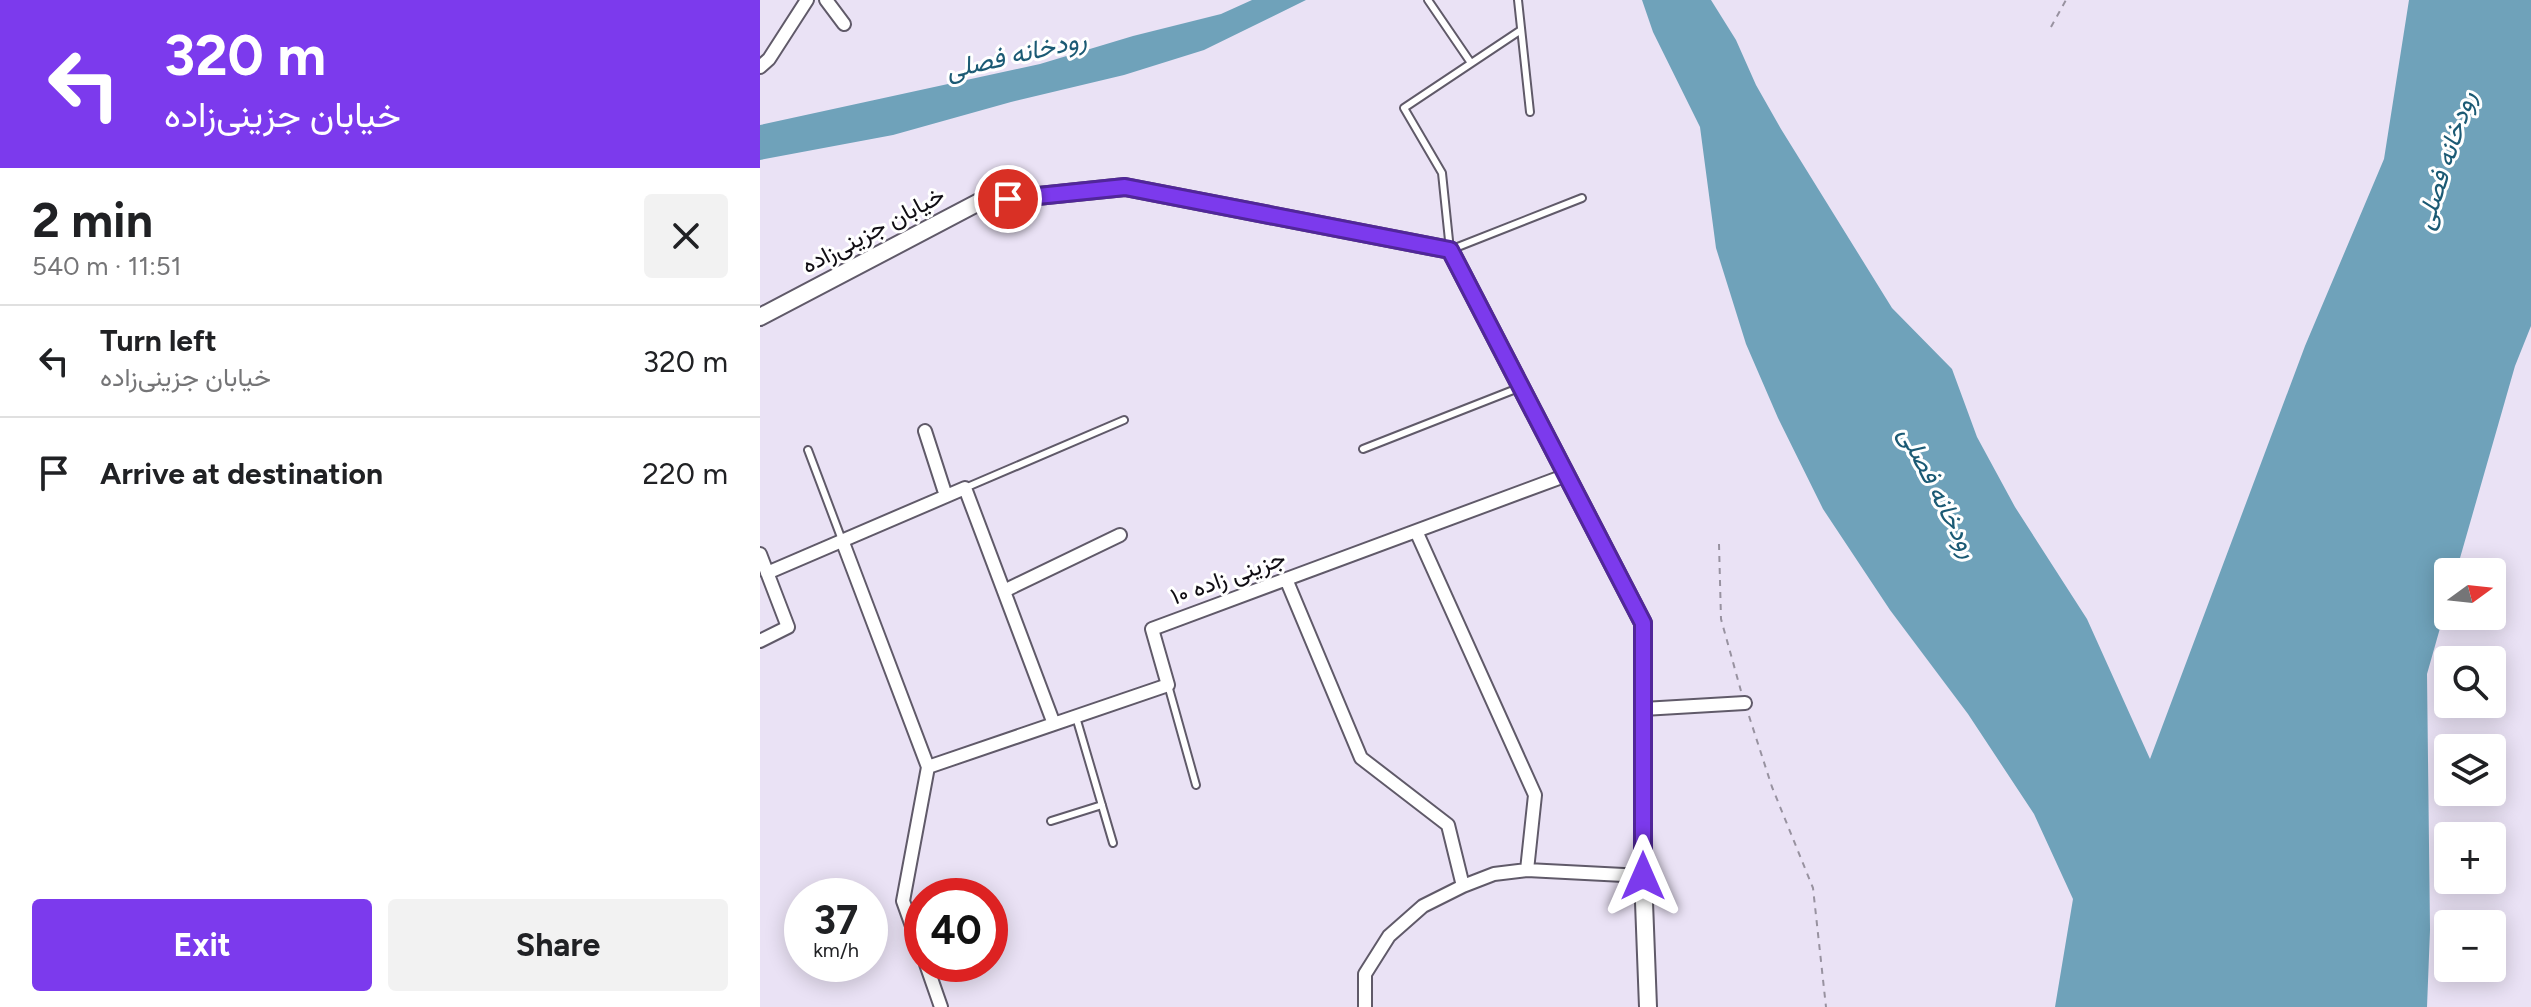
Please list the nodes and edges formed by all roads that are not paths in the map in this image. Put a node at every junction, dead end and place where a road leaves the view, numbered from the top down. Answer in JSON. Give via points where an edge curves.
{"nodes":[{"id":1,"x":807,"y":0,"type":"edge"},
{"id":2,"x":826,"y":0,"type":"edge"},
{"id":3,"x":1428,"y":0,"type":"edge"},
{"id":4,"x":1518,"y":0,"type":"edge"},
{"id":5,"x":844,"y":24,"type":"dead end"},
{"id":6,"x":1521,"y":30,"type":"junction"},
{"id":7,"x":1471,"y":63,"type":"junction"},
{"id":8,"x":760,"y":67,"type":"edge"},
{"id":9,"x":1530,"y":112,"type":"dead end"},
{"id":10,"x":1582,"y":198,"type":"dead end"},
{"id":11,"x":1450,"y":250,"type":"junction"},
{"id":12,"x":760,"y":317,"type":"edge"},
{"id":13,"x":1521,"y":387,"type":"junction"},
{"id":14,"x":1124,"y":420,"type":"dead end"},
{"id":15,"x":925,"y":431,"type":"dead end"},
{"id":16,"x":1363,"y":449,"type":"dead end"},
{"id":17,"x":808,"y":450,"type":"dead end"},
{"id":18,"x":1567,"y":475,"type":"junction"},
{"id":19,"x":965,"y":488,"type":"junction"},
{"id":20,"x":946,"y":496,"type":"junction"},
{"id":21,"x":1416,"y":531,"type":"junction"},
{"id":22,"x":1120,"y":535,"type":"dead end"},
{"id":23,"x":842,"y":540,"type":"junction"},
{"id":24,"x":760,"y":554,"type":"edge"},
{"id":25,"x":767,"y":573,"type":"junction"},
{"id":26,"x":1286,"y":579,"type":"junction"},
{"id":27,"x":1004,"y":591,"type":"junction"},
{"id":28,"x":760,"y":641,"type":"edge"},
{"id":29,"x":1168,"y":685,"type":"junction"},
{"id":30,"x":1745,"y":703,"type":"road end"},
{"id":31,"x":1643,"y":709,"type":"junction"},
{"id":32,"x":1076,"y":717,"type":"junction"},
{"id":33,"x":1054,"y":724,"type":"junction"},
{"id":34,"x":928,"y":767,"type":"junction"},
{"id":35,"x":1196,"y":785,"type":"dead end"},
{"id":36,"x":1102,"y":805,"type":"junction"},
{"id":37,"x":1051,"y":821,"type":"dead end"},
{"id":38,"x":1113,"y":843,"type":"dead end"},
{"id":39,"x":1527,"y":870,"type":"junction"},
{"id":40,"x":1643,"y":876,"type":"junction"},
{"id":41,"x":907,"y":878,"type":"edge"},
{"id":42,"x":1463,"y":886,"type":"junction"},
{"id":43,"x":932,"y":982,"type":"edge"},
{"id":44,"x":1364,"y":1006,"type":"edge"},
{"id":45,"x":941,"y":1007,"type":"edge"},
{"id":46,"x":1648,"y":1007,"type":"edge"}],
"edges":[{"from":1,"to":8,"type":"street"},
{"from":2,"to":5,"type":"street"},
{"from":3,"to":7,"type":"lane"},
{"from":4,"to":6,"type":"lane"},
{"from":6,"to":7,"type":"lane"},
{"from":6,"to":9,"type":"lane"},
{"from":7,"to":11,"type":"lane","via":[[1404,108],[1442,173]]},
{"from":10,"to":11,"type":"lane"},
{"from":11,"to":12,"type":"street","name":"خیابان جزینی‌زاده","via":[[1110,188],[979,202]]},
{"from":11,"to":13,"type":"street"},
{"from":13,"to":16,"type":"lane"},
{"from":13,"to":18,"type":"street"},
{"from":14,"to":19,"type":"lane"},
{"from":15,"to":20,"type":"street"},
{"from":17,"to":23,"type":"lane"},
{"from":18,"to":21,"type":"street","name":"جزینی زاده ۱۰"},
{"from":18,"to":31,"type":"street","via":[[1643,623]]},
{"from":19,"to":20,"type":"street"},
{"from":19,"to":27,"type":"street"},
{"from":20,"to":23,"type":"street"},
{"from":21,"to":26,"type":"street","name":"جزینی زاده ۱۰"},
{"from":21,"to":39,"type":"street","via":[[1535,795]]},
{"from":22,"to":27,"type":"street"},
{"from":23,"to":25,"type":"street"},
{"from":23,"to":34,"type":"street"},
{"from":24,"to":25,"type":"street"},
{"from":25,"to":28,"type":"street","via":[[788,627]]},
{"from":26,"to":29,"type":"street","name":"جزینی زاده ۱۰","via":[[1152,629]]},
{"from":26,"to":42,"type":"street","via":[[1361,758],[1448,825]]},
{"from":27,"to":33,"type":"street"},
{"from":29,"to":32,"type":"street"},
{"from":29,"to":35,"type":"lane"},
{"from":30,"to":31,"type":"street"},
{"from":31,"to":40,"type":"street"},
{"from":32,"to":33,"type":"street"},
{"from":32,"to":36,"type":"lane"},
{"from":33,"to":34,"type":"street"},
{"from":34,"to":41,"type":"street"},
{"from":36,"to":37,"type":"lane"},
{"from":36,"to":38,"type":"lane"},
{"from":39,"to":40,"type":"street"},
{"from":39,"to":42,"type":"street","via":[[1494,874]]},
{"from":40,"to":46,"type":"street"},
{"from":42,"to":44,"type":"street","via":[[1423,906],[1389,936],[1365,974]]},
{"from":43,"to":45,"type":"street"}]}
